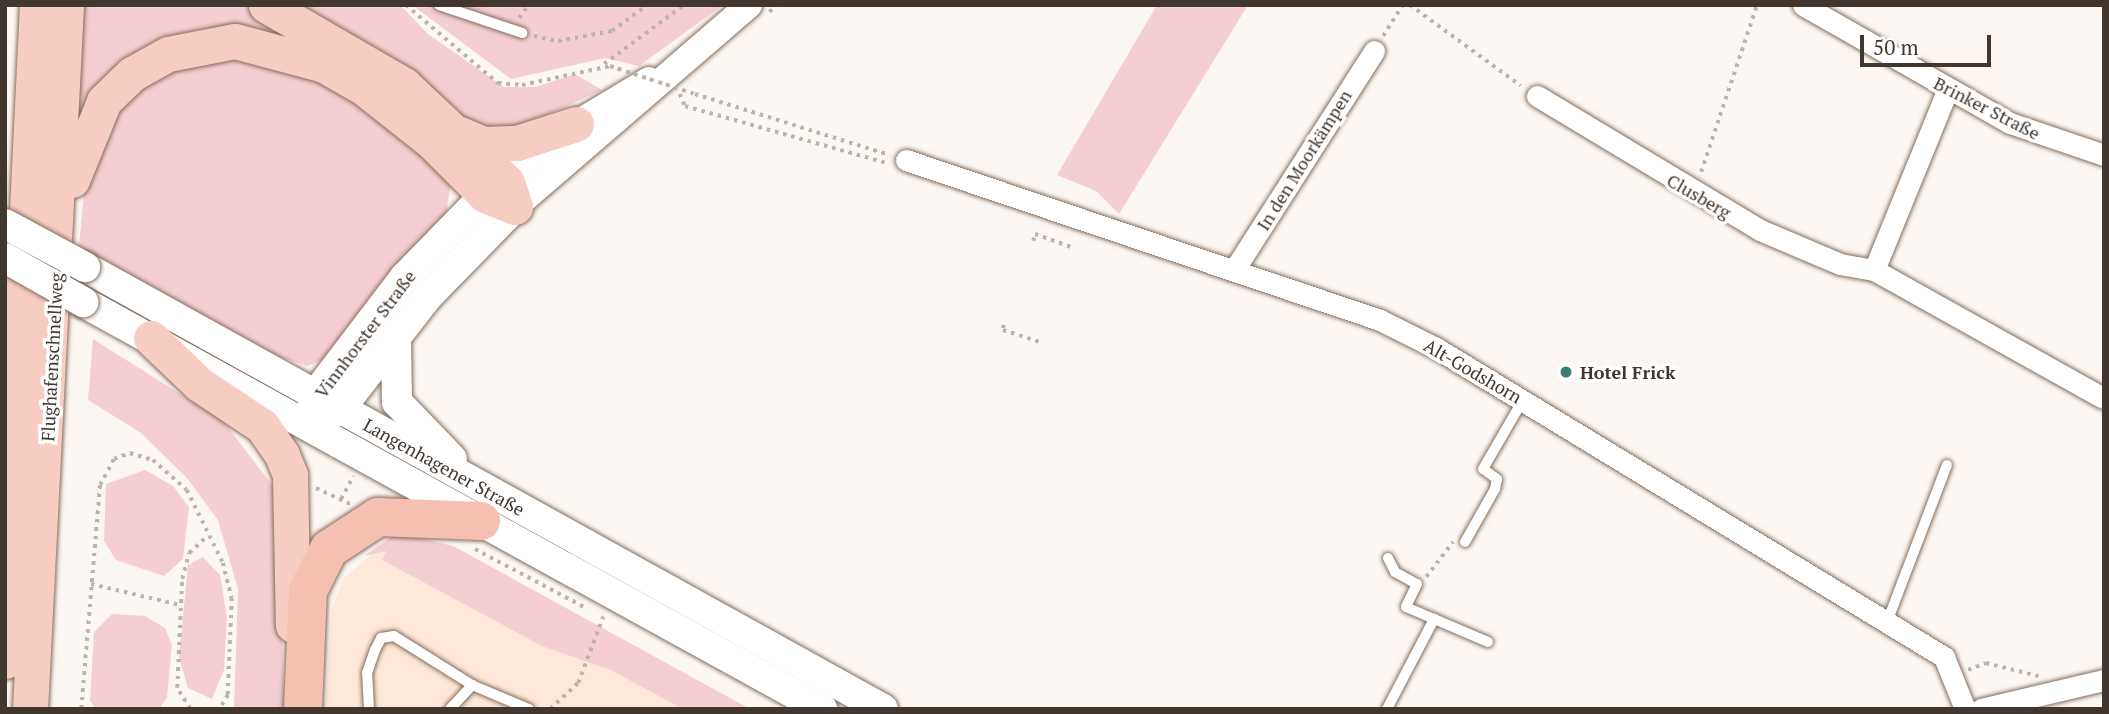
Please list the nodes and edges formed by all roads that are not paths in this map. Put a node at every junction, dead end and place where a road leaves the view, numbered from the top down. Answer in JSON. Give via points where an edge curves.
{"nodes":[{"id":1,"x":16,"y":5,"type":"edge"},
{"id":2,"x":37,"y":5,"type":"edge"},
{"id":3,"x":66,"y":5,"type":"edge"},
{"id":4,"x":266,"y":5,"type":"edge"},
{"id":5,"x":439,"y":5,"type":"edge"},
{"id":6,"x":1803,"y":5,"type":"edge"},
{"id":7,"x":755,"y":13,"type":"edge"},
{"id":8,"x":522,"y":33,"type":"road end"},
{"id":9,"x":698,"y":50,"type":"junction"},
{"id":10,"x":1374,"y":51,"type":"road end"},
{"id":11,"x":1948,"y":89,"type":"junction"},
{"id":12,"x":1536,"y":96,"type":"road end"},
{"id":13,"x":33,"y":100,"type":"junction"},
{"id":14,"x":576,"y":124,"type":"junction"},
{"id":15,"x":460,"y":134,"type":"junction"},
{"id":16,"x":2104,"y":155,"type":"edge"},
{"id":17,"x":906,"y":160,"type":"road end"},
{"id":18,"x":502,"y":195,"type":"junction"},
{"id":19,"x":5,"y":224,"type":"edge"},
{"id":20,"x":59,"y":224,"type":"junction"},
{"id":21,"x":5,"y":258,"type":"edge"},
{"id":22,"x":1234,"y":270,"type":"junction"},
{"id":23,"x":1874,"y":270,"type":"junction"},
{"id":24,"x":151,"y":338,"type":"junction"},
{"id":25,"x":396,"y":339,"type":"junction"},
{"id":26,"x":2103,"y":398,"type":"edge"},
{"id":27,"x":1523,"y":400,"type":"junction"},
{"id":28,"x":328,"y":402,"type":"junction"},
{"id":29,"x":309,"y":426,"type":"junction"},
{"id":30,"x":1947,"y":465,"type":"dead end"},
{"id":31,"x":490,"y":510,"type":"junction"},
{"id":32,"x":1465,"y":542,"type":"road end"},
{"id":33,"x":13,"y":543,"type":"junction"},
{"id":34,"x":1388,"y":558,"type":"dead end"},
{"id":35,"x":5,"y":589,"type":"edge"},
{"id":36,"x":1434,"y":619,"type":"junction"},
{"id":37,"x":1887,"y":622,"type":"junction"},
{"id":38,"x":1488,"y":642,"type":"dead end"},
{"id":39,"x":5,"y":661,"type":"edge"},
{"id":40,"x":2104,"y":680,"type":"edge"},
{"id":41,"x":472,"y":685,"type":"junction"},
{"id":42,"x":31,"y":705,"type":"edge"},
{"id":43,"x":2011,"y":705,"type":"edge"},
{"id":44,"x":293,"y":709,"type":"edge"},
{"id":45,"x":303,"y":709,"type":"edge"},
{"id":46,"x":369,"y":709,"type":"edge"},
{"id":47,"x":450,"y":709,"type":"edge"},
{"id":48,"x":530,"y":709,"type":"edge"},
{"id":49,"x":822,"y":709,"type":"edge"},
{"id":50,"x":883,"y":709,"type":"edge"},
{"id":51,"x":1387,"y":709,"type":"edge"},
{"id":52,"x":1965,"y":709,"type":"edge"},
{"id":53,"x":1981,"y":709,"type":"edge"}],
"edges":[{"from":1,"to":13,"type":"highway"},
{"from":2,"to":13,"type":"highway","name":"Flughafenschnellweg"},
{"from":3,"to":20,"type":"highway","name":"Flughafenschnellweg"},
{"from":4,"to":15,"type":"highway","via":[[360,55]]},
{"from":5,"to":8,"type":"lane"},
{"from":6,"to":11,"type":"street","name":"Brinker Straße"},
{"from":7,"to":9,"type":"street","name":"Vinnhorster Straße"},
{"from":9,"to":14,"type":"street","name":"Vinnhorster Straße"},
{"from":9,"to":18,"type":"street","name":"Vinnhorster Straße"},
{"from":10,"to":22,"type":"street","name":"In den Moorkämpen"},
{"from":11,"to":16,"type":"street","name":"Brinker Straße","via":[[2010,123]]},
{"from":11,"to":23,"type":"street"},
{"from":12,"to":23,"type":"street","name":"Clusberg","via":[[1694,193],[1829,259]]},
{"from":13,"to":33,"type":"highway","name":"Flughafenschnellweg"},
{"from":14,"to":15,"type":"highway","via":[[517,143],[484,144]]},
{"from":14,"to":18,"type":"street","name":"Vinnhorster Straße"},
{"from":15,"to":18,"type":"highway"},
{"from":17,"to":22,"type":"street","name":"Alt-Godshorn"},
{"from":18,"to":20,"type":"highway","via":[[364,88],[324,65],[235,40],[168,54],[132,74],[104,101],[83,140]]},
{"from":18,"to":25,"type":"main road","name":"Vinnhorster Straße"},
{"from":18,"to":28,"type":"main road","name":"Vinnhorster Straße","via":[[405,277]]},
{"from":19,"to":28,"type":"main road","name":"Langenhagener Straße","bridge":true},
{"from":20,"to":42,"type":"highway","name":"Flughafenschnellweg"},
{"from":21,"to":24,"type":"main road","name":"Langenhagener Straße","bridge":true},
{"from":22,"to":27,"type":"street","name":"Alt-Godshorn","via":[[1380,320]]},
{"from":23,"to":26,"type":"street","name":"Clusberg"},
{"from":24,"to":29,"type":"main road","name":"Langenhagener Straße"},
{"from":24,"to":44,"type":"highway","via":[[199,383],[262,426],[282,454],[290,475]]},
{"from":25,"to":28,"type":"main road","name":"Vinnhorster Straße"},
{"from":25,"to":31,"type":"main road","via":[[393,374],[404,414]]},
{"from":27,"to":32,"type":"lane","via":[[1483,469],[1497,479],[1495,489]]},
{"from":27,"to":37,"type":"street","name":"Alt-Godshorn"},
{"from":28,"to":29,"type":"main road","name":"Vinnhorster Straße"},
{"from":28,"to":31,"type":"main road","name":"Langenhagener Straße"},
{"from":29,"to":31,"type":"main road","name":"Langenhagener Straße","via":[[364,456]]},
{"from":30,"to":37,"type":"lane"},
{"from":31,"to":45,"type":"highway","via":[[378,517],[329,549],[308,591]]},
{"from":31,"to":49,"type":"main road","name":"Langenhagener Straße"},
{"from":31,"to":50,"type":"main road","name":"Langenhagener Straße"},
{"from":33,"to":35,"type":"highway"},
{"from":33,"to":39,"type":"highway","name":"Flughafenschnellweg"},
{"from":34,"to":36,"type":"lane","via":[[1395,572],[1417,584],[1406,607]]},
{"from":36,"to":38,"type":"lane"},
{"from":36,"to":51,"type":"lane"},
{"from":37,"to":52,"type":"street","name":"Alt-Godshorn","via":[[1944,656],[1956,674]]},
{"from":40,"to":43,"type":"street"},
{"from":41,"to":46,"type":"lane","via":[[394,636],[381,638],[367,673]]},
{"from":41,"to":47,"type":"lane"},
{"from":41,"to":48,"type":"lane"},
{"from":43,"to":53,"type":"street"}]}
